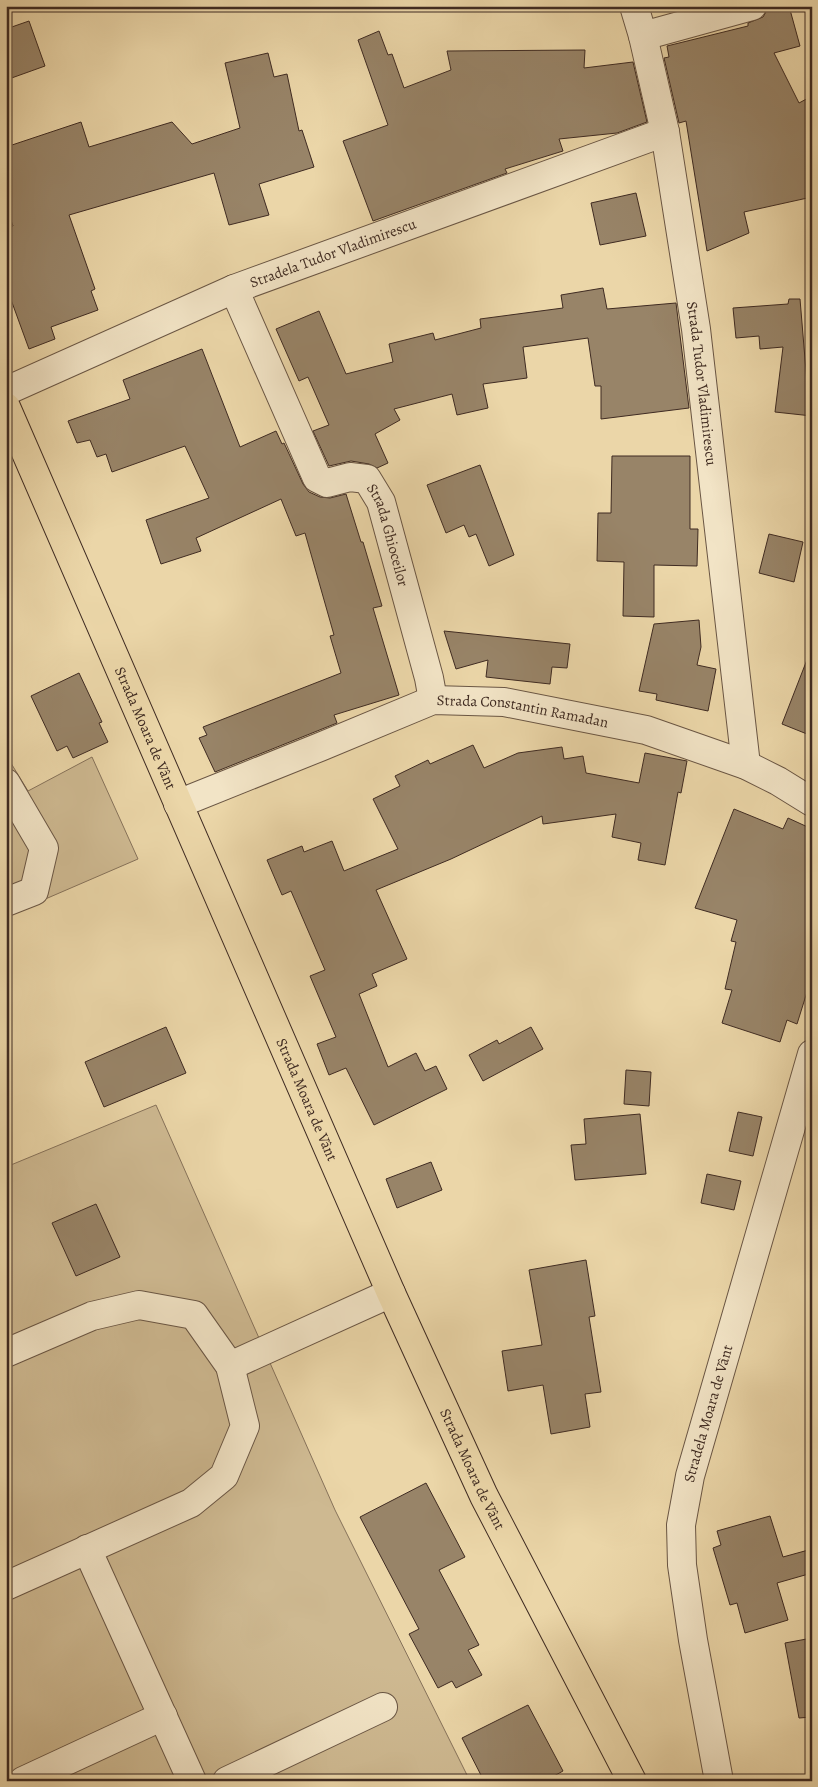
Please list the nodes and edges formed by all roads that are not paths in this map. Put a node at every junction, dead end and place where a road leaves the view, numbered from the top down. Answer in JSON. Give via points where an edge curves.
{"nodes":[{"id":1,"x":634,"y":6,"type":"edge"},
{"id":2,"x":752,"y":6,"type":"edge"},
{"id":3,"x":643,"y":36,"type":"junction"},
{"id":4,"x":665,"y":132,"type":"junction"},
{"id":5,"x":234,"y":289,"type":"junction"},
{"id":6,"x":6,"y":391,"type":"edge"},
{"id":7,"x":9,"y":418,"type":"edge"},
{"id":8,"x":433,"y":700,"type":"junction"},
{"id":9,"x":746,"y":765,"type":"junction"},
{"id":10,"x":6,"y":784,"type":"edge"},
{"id":11,"x":812,"y":802,"type":"edge"},
{"id":12,"x":178,"y":804,"type":"junction"},
{"id":13,"x":6,"y":902,"type":"edge"},
{"id":14,"x":812,"y":1054,"type":"edge"},
{"id":15,"x":391,"y":1292,"type":"junction"},
{"id":16,"x":6,"y":1353,"type":"edge"},
{"id":17,"x":230,"y":1366,"type":"junction"},
{"id":18,"x":87,"y":1549,"type":"junction"},
{"id":19,"x":6,"y":1586,"type":"edge"},
{"id":20,"x":384,"y":1707,"type":"dead end"},
{"id":21,"x":162,"y":1716,"type":"junction"},
{"id":22,"x":23,"y":1781,"type":"edge"},
{"id":23,"x":192,"y":1781,"type":"edge"},
{"id":24,"x":227,"y":1781,"type":"edge"},
{"id":25,"x":632,"y":1781,"type":"edge"},
{"id":26,"x":719,"y":1781,"type":"edge"}],
"edges":[{"from":1,"to":3,"type":"street","name":"Strada Tudor Vladimirescu"},
{"from":2,"to":3,"type":"street"},
{"from":3,"to":4,"type":"street","name":"Strada Tudor Vladimirescu"},
{"from":4,"to":5,"type":"street","name":"Stradela Tudor Vladimirescu"},
{"from":4,"to":9,"type":"street","name":"Strada Tudor Vladimirescu","via":[[696,329]]},
{"from":5,"to":6,"type":"street","name":"Stradela Tudor Vladimirescu"},
{"from":5,"to":8,"type":"street","name":"Strada Ghioceilor","via":[[317,478],[327,483],[350,477],[367,478],[381,502],[430,678]]},
{"from":7,"to":12,"type":"main road","name":"Strada Moara de Vânt"},
{"from":8,"to":9,"type":"street","name":"Strada Constantin Ramadan","via":[[504,702],[637,728]]},
{"from":8,"to":12,"type":"street","name":"Strada Constantin Ramadan"},
{"from":9,"to":11,"type":"street","name":"Strada Constantin Ramadan"},
{"from":10,"to":13,"type":"street","via":[[44,848],[34,891]]},
{"from":12,"to":15,"type":"main road","name":"Strada Moara de Vânt"},
{"from":14,"to":26,"type":"street","name":"Stradela Moara de Vânt","via":[[690,1476],[681,1525],[682,1565],[691,1631]]},
{"from":15,"to":17,"type":"street"},
{"from":15,"to":25,"type":"main road","name":"Strada Moara de Vânt","via":[[484,1496]]},
{"from":16,"to":17,"type":"street","via":[[92,1316],[139,1305],[194,1315]]},
{"from":17,"to":18,"type":"street","via":[[245,1426],[224,1476],[191,1503]]},
{"from":18,"to":19,"type":"street"},
{"from":18,"to":21,"type":"street"},
{"from":20,"to":24,"type":"street"},
{"from":21,"to":22,"type":"street"},
{"from":21,"to":23,"type":"street"}]}
